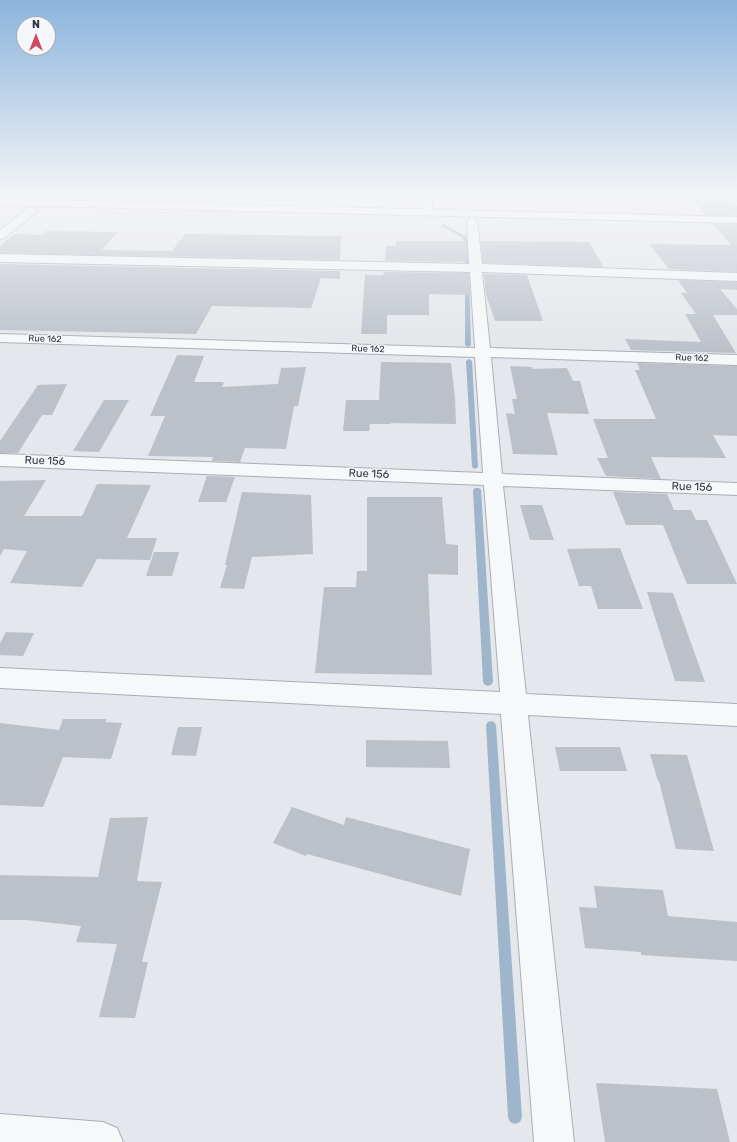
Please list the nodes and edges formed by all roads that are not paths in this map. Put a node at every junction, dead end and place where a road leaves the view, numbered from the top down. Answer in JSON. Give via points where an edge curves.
{"nodes":[{"id":1,"x":475,"y":245,"type":"edge"},
{"id":2,"x":0,"y":258,"type":"edge"},
{"id":3,"x":477,"y":268,"type":"junction"},
{"id":4,"x":737,"y":277,"type":"edge"},
{"id":5,"x":0,"y":338,"type":"edge"},
{"id":6,"x":483,"y":352,"type":"junction"},
{"id":7,"x":737,"y":360,"type":"edge"},
{"id":8,"x":0,"y":460,"type":"edge"},
{"id":9,"x":493,"y":479,"type":"junction"},
{"id":10,"x":737,"y":489,"type":"edge"},
{"id":11,"x":0,"y":678,"type":"edge"},
{"id":12,"x":513,"y":704,"type":"junction"},
{"id":13,"x":737,"y":715,"type":"edge"},
{"id":14,"x":0,"y":1134,"type":"edge"},
{"id":15,"x":103,"y":1142,"type":"edge"},
{"id":16,"x":554,"y":1142,"type":"edge"}],
"edges":[{"from":1,"to":3,"type":"street"},
{"from":2,"to":3,"type":"street"},
{"from":3,"to":4,"type":"street"},
{"from":3,"to":6,"type":"street"},
{"from":5,"to":6,"type":"street","name":"Rue 162"},
{"from":6,"to":7,"type":"street","name":"Rue 162"},
{"from":6,"to":9,"type":"street"},
{"from":8,"to":9,"type":"street","name":"Rue 156"},
{"from":9,"to":10,"type":"street","name":"Rue 156"},
{"from":9,"to":12,"type":"street"},
{"from":11,"to":12,"type":"street"},
{"from":12,"to":13,"type":"street"},
{"from":12,"to":16,"type":"street"},
{"from":14,"to":15,"type":"street"}]}
